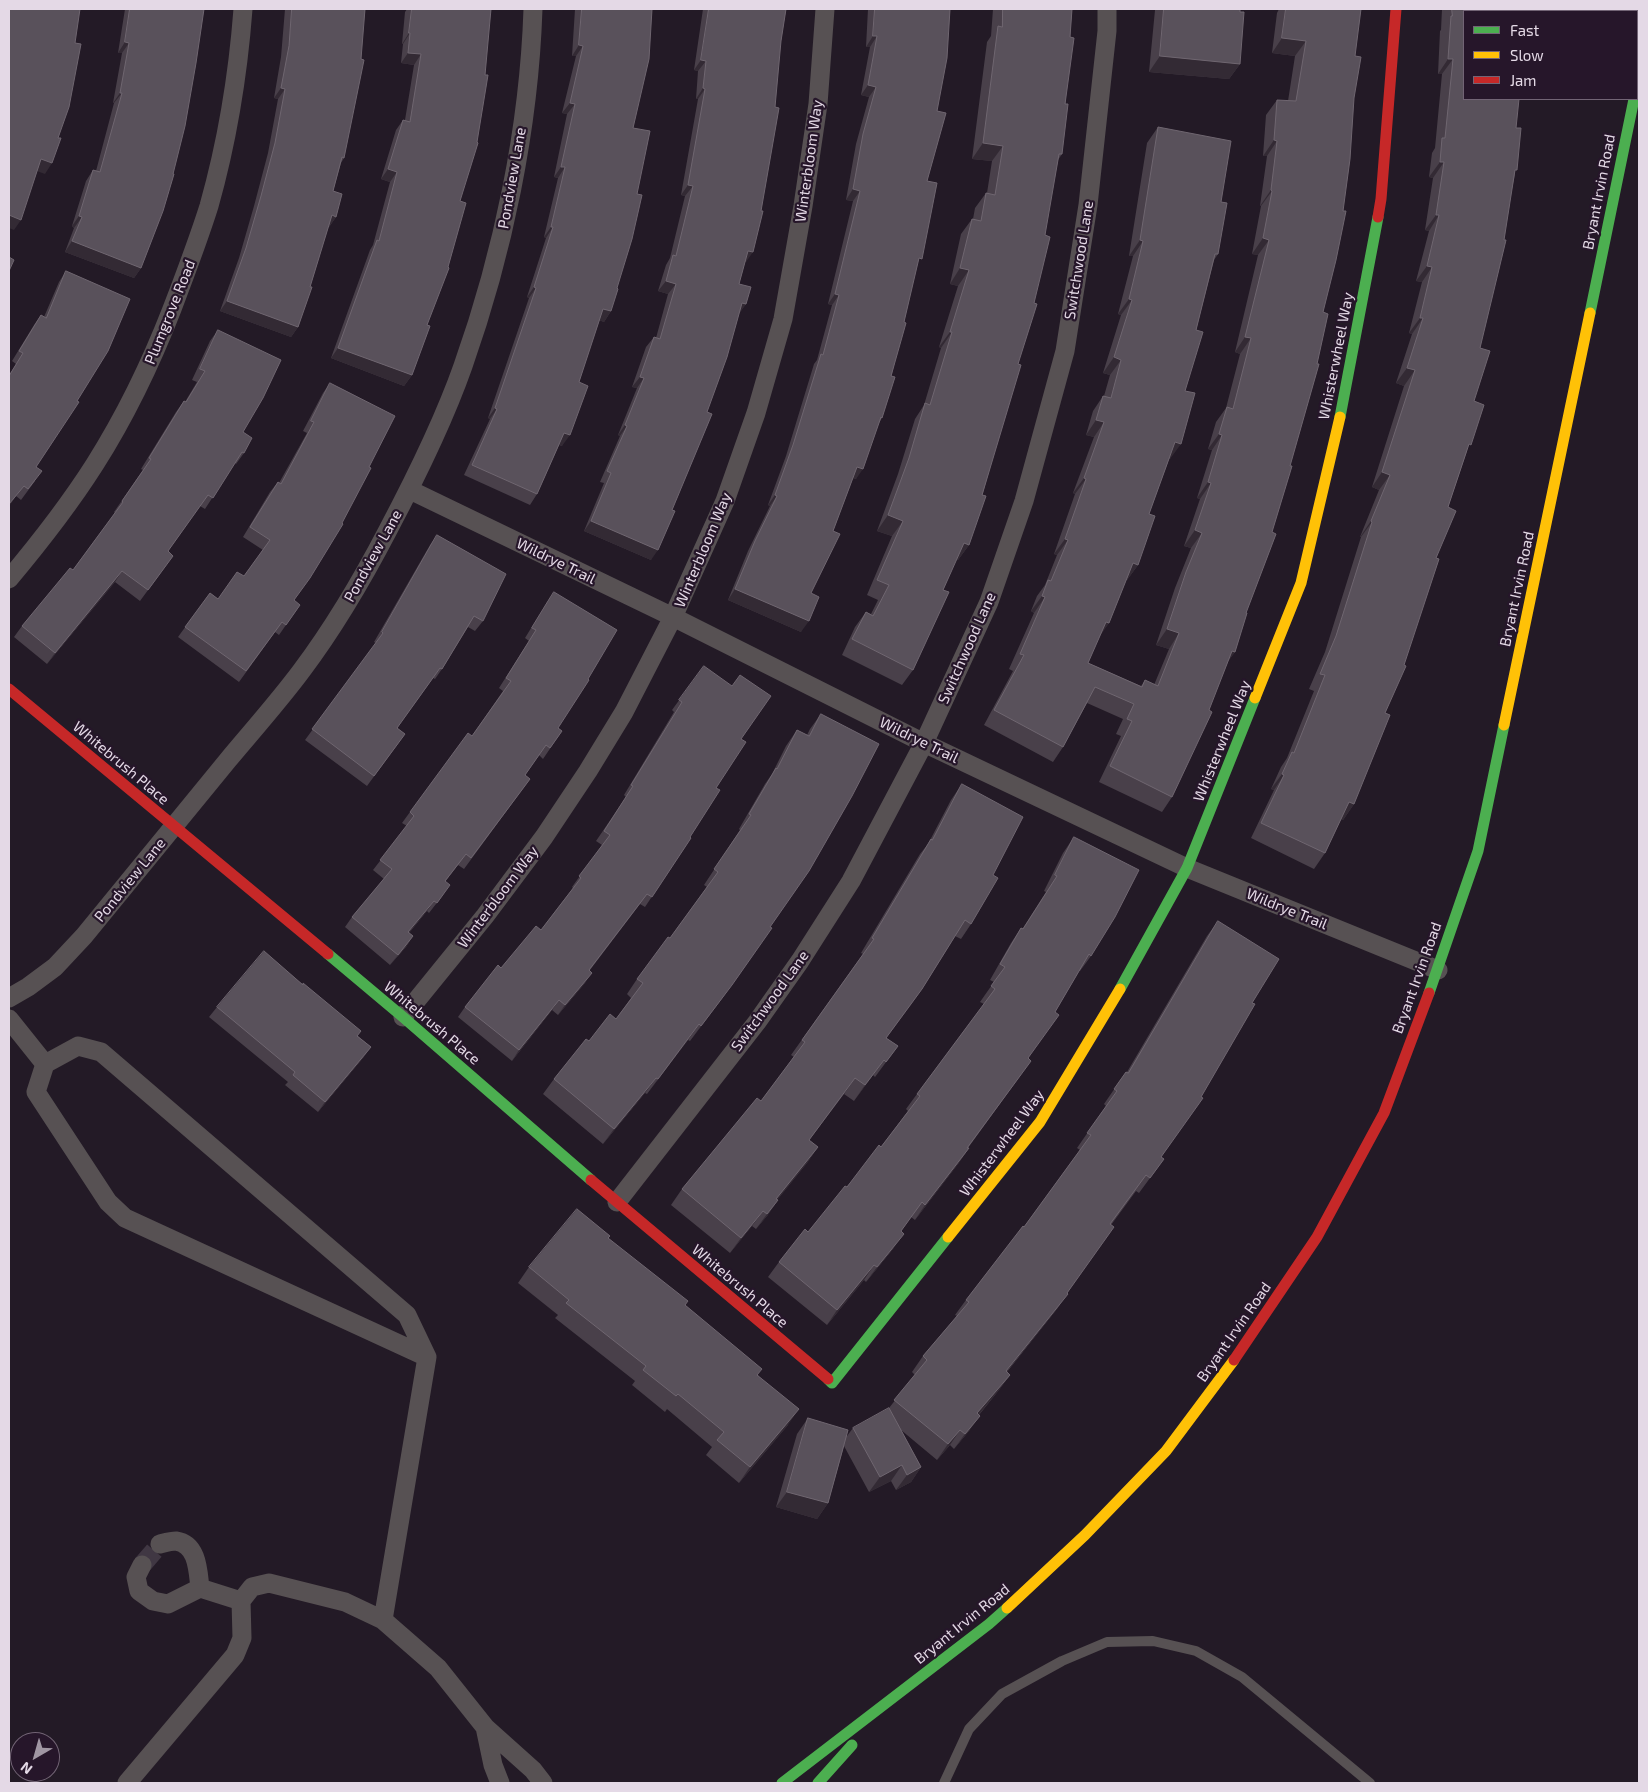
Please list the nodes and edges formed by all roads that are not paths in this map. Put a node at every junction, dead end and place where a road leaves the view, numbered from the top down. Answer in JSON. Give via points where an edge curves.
{"nodes":[{"id":1,"x":243,"y":9,"type":"edge"},
{"id":2,"x":532,"y":9,"type":"edge"},
{"id":3,"x":825,"y":9,"type":"edge"},
{"id":4,"x":1107,"y":9,"type":"edge"},
{"id":5,"x":1396,"y":9,"type":"edge"},
{"id":6,"x":1634,"y":100,"type":"edge"},
{"id":7,"x":410,"y":490,"type":"junction"},
{"id":8,"x":9,"y":578,"type":"edge"},
{"id":9,"x":673,"y":617,"type":"junction"},
{"id":10,"x":9,"y":690,"type":"edge"},
{"id":11,"x":924,"y":743,"type":"junction"},
{"id":12,"x":174,"y":826,"type":"junction"},
{"id":13,"x":1187,"y":868,"type":"junction"},
{"id":14,"x":1438,"y":970,"type":"junction"},
{"id":15,"x":9,"y":998,"type":"edge"},
{"id":16,"x":402,"y":1017,"type":"junction"},
{"id":17,"x":9,"y":1018,"type":"edge"},
{"id":18,"x":44,"y":1064,"type":"junction"},
{"id":19,"x":617,"y":1202,"type":"junction"},
{"id":20,"x":428,"y":1357,"type":"junction"},
{"id":21,"x":832,"y":1383,"type":"joint"},
{"id":22,"x":160,"y":1544,"type":"dead end"},
{"id":23,"x":142,"y":1565,"type":"tunnel mouth"},
{"id":24,"x":200,"y":1588,"type":"junction"},
{"id":25,"x":241,"y":1601,"type":"junction"},
{"id":26,"x":382,"y":1620,"type":"junction"},
{"id":27,"x":895,"y":1697,"type":"junction"},
{"id":28,"x":485,"y":1727,"type":"junction"},
{"id":29,"x":127,"y":1783,"type":"edge"},
{"id":30,"x":500,"y":1783,"type":"edge"},
{"id":31,"x":543,"y":1783,"type":"edge"},
{"id":32,"x":782,"y":1783,"type":"edge"},
{"id":33,"x":818,"y":1783,"type":"edge"},
{"id":34,"x":944,"y":1783,"type":"edge"},
{"id":35,"x":1370,"y":1783,"type":"edge"}],
"edges":[{"from":1,"to":8,"type":"street","name":"Plumgrove Road","via":[[233,98],[209,205],[168,318],[125,414],[96,464],[48,532]]},
{"from":2,"to":7,"type":"street","name":"Pondview Lane","via":[[525,104],[501,236],[463,366]]},
{"from":3,"to":9,"type":"street","name":"Winterbloom Way","via":[[818,104],[783,319],[756,413],[725,501]]},
{"from":4,"to":11,"type":"street","name":"Switchwood Lane","via":[[1088,205],[1065,351],[1024,501],[989,602]]},
{"from":5,"to":13,"type":"street","name":"Whisterwheel Way","via":[[1381,199],[1345,398],[1301,583]]},
{"from":6,"to":14,"type":"street","name":"Bryant Irvin Road","via":[[1478,851]]},
{"from":7,"to":9,"type":"street","name":"Wildrye Trail"},
{"from":7,"to":12,"type":"street","name":"Pondview Lane","via":[[335,622],[302,670]]},
{"from":9,"to":11,"type":"street","name":"Wildrye Trail"},
{"from":9,"to":16,"type":"street","name":"Winterbloom Way","via":[[624,712],[544,837],[485,916]]},
{"from":10,"to":12,"type":"street","name":"Whitebrush Place"},
{"from":11,"to":13,"type":"street","name":"Wildrye Trail"},
{"from":11,"to":19,"type":"street","name":"Switchwood Lane","via":[[851,881],[800,961],[757,1022]]},
{"from":12,"to":15,"type":"street","name":"Pondview Lane","via":[[55,967]]},
{"from":12,"to":16,"type":"street","name":"Whitebrush Place"},
{"from":13,"to":14,"type":"street","name":"Wildrye Trail"},
{"from":13,"to":21,"type":"street","name":"Whisterwheel Way","via":[[1110,1007],[1040,1122]]},
{"from":14,"to":27,"type":"street","name":"Bryant Irvin Road","via":[[1384,1113],[1317,1237],[1240,1352],[1172,1444],[1085,1535],[989,1624]]},
{"from":16,"to":19,"type":"street","name":"Whitebrush Place"},
{"from":17,"to":18,"type":"street"},
{"from":18,"to":20,"type":"street","via":[[78,1046],[101,1052],[407,1315]]},
{"from":18,"to":20,"type":"street","via":[[36,1092],[108,1202],[126,1218]]},
{"from":19,"to":21,"type":"street","name":"Whitebrush Place"},
{"from":20,"to":26,"type":"street"},
{"from":22,"to":24,"type":"street","via":[[176,1541],[187,1546],[196,1559]]},
{"from":23,"to":24,"type":"street","via":[[136,1577],[139,1591],[153,1601],[168,1604]]},
{"from":24,"to":25,"type":"street"},
{"from":25,"to":26,"type":"street","via":[[252,1587],[269,1583],[346,1602]]},
{"from":25,"to":29,"type":"street","via":[[242,1638],[236,1655]]},
{"from":26,"to":28,"type":"street","via":[[438,1668]]},
{"from":27,"to":32,"type":"street","name":"Bryant Irvin Road"},
{"from":27,"to":33,"type":"street","name":"Bryant Irvin Road"},
{"from":28,"to":30,"type":"street"},
{"from":28,"to":31,"type":"street"},
{"from":34,"to":35,"type":"lane","via":[[969,1728],[1002,1694],[1062,1661],[1107,1642],[1153,1641],[1196,1651],[1242,1677]]}]}
